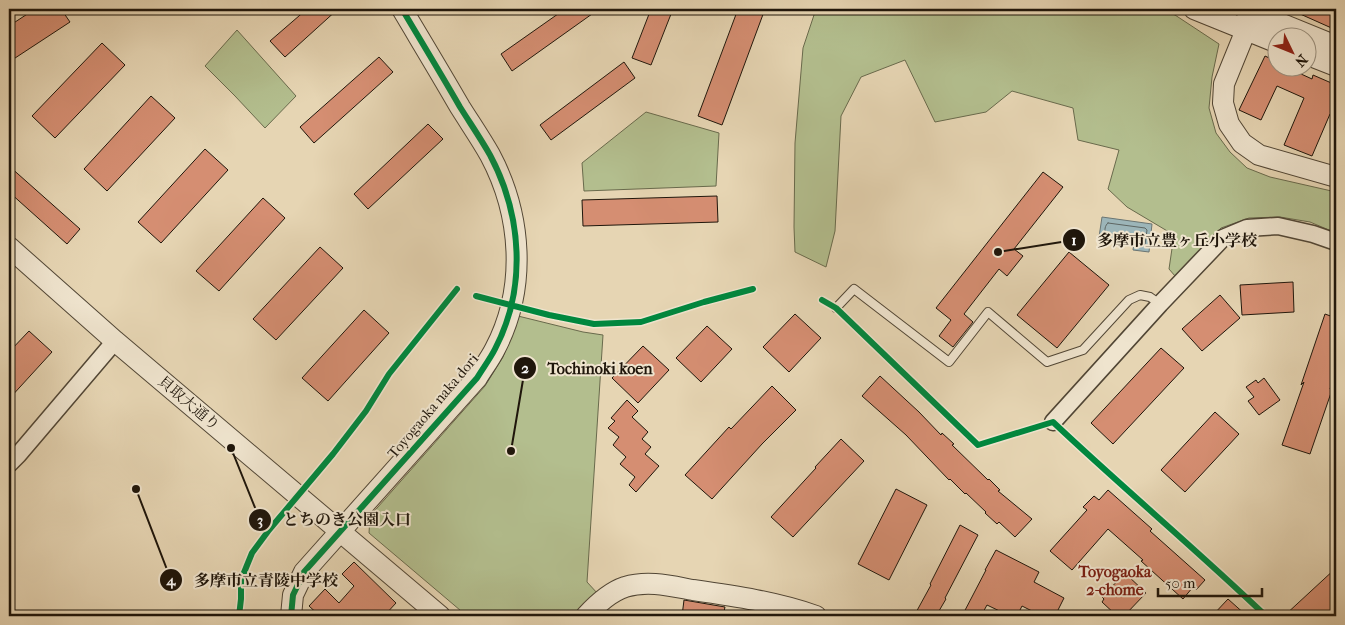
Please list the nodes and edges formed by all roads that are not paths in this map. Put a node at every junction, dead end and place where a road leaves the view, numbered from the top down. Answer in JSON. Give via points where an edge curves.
{"nodes":[{"id":1,"x":402,"y":9,"type":"edge"},
{"id":2,"x":1194,"y":9,"type":"edge"},
{"id":3,"x":1254,"y":10,"type":"edge"},
{"id":4,"x":1246,"y":30,"type":"junction"},
{"id":5,"x":1268,"y":39,"type":"edge"},
{"id":6,"x":1336,"y":46,"type":"edge"},
{"id":7,"x":1318,"y":59,"type":"edge"},
{"id":8,"x":1336,"y":66,"type":"edge"},
{"id":9,"x":1336,"y":177,"type":"edge"},
{"id":10,"x":1336,"y":242,"type":"edge"},
{"id":11,"x":9,"y":247,"type":"edge"},
{"id":12,"x":1160,"y":304,"type":"junction"},
{"id":13,"x":836,"y":308,"type":"dead end"},
{"id":14,"x":115,"y":340,"type":"junction"},
{"id":15,"x":1053,"y":422,"type":"dead end"},
{"id":16,"x":9,"y":464,"type":"edge"},
{"id":17,"x":340,"y":532,"type":"junction"},
{"id":18,"x":291,"y":616,"type":"edge"},
{"id":19,"x":440,"y":616,"type":"edge"},
{"id":20,"x":587,"y":616,"type":"edge"},
{"id":21,"x":816,"y":616,"type":"edge"}],
"edges":[{"from":1,"to":17,"type":"street","name":"Toyogaoka naka dori","via":[[490,156],[507,195],[516,238],[516,286],[496,347],[477,378]]},
{"from":2,"to":4,"type":"street"},
{"from":3,"to":4,"type":"street"},
{"from":3,"to":6,"type":"street"},
{"from":4,"to":5,"type":"street"},
{"from":4,"to":9,"type":"street","via":[[1224,84],[1223,103],[1229,124],[1242,143],[1260,155]]},
{"from":7,"to":8,"type":"street"},
{"from":10,"to":12,"type":"street","via":[[1278,226],[1247,228],[1223,238]]},
{"from":11,"to":14,"type":"street","name":"貝取大通り"},
{"from":12,"to":13,"type":"lane","via":[[1140,295],[1129,300],[1083,350],[1048,362],[988,312],[949,362],[854,289]]},
{"from":12,"to":15,"type":"street"},
{"from":14,"to":16,"type":"street"},
{"from":14,"to":17,"type":"street","name":"貝取大通り"},
{"from":17,"to":18,"type":"street","name":"Toyogaoka naka dori","via":[[304,572],[293,595]]},
{"from":17,"to":19,"type":"street","name":"貝取大通り"},
{"from":20,"to":21,"type":"street","via":[[605,598],[625,587],[640,584],[729,595]]}]}
